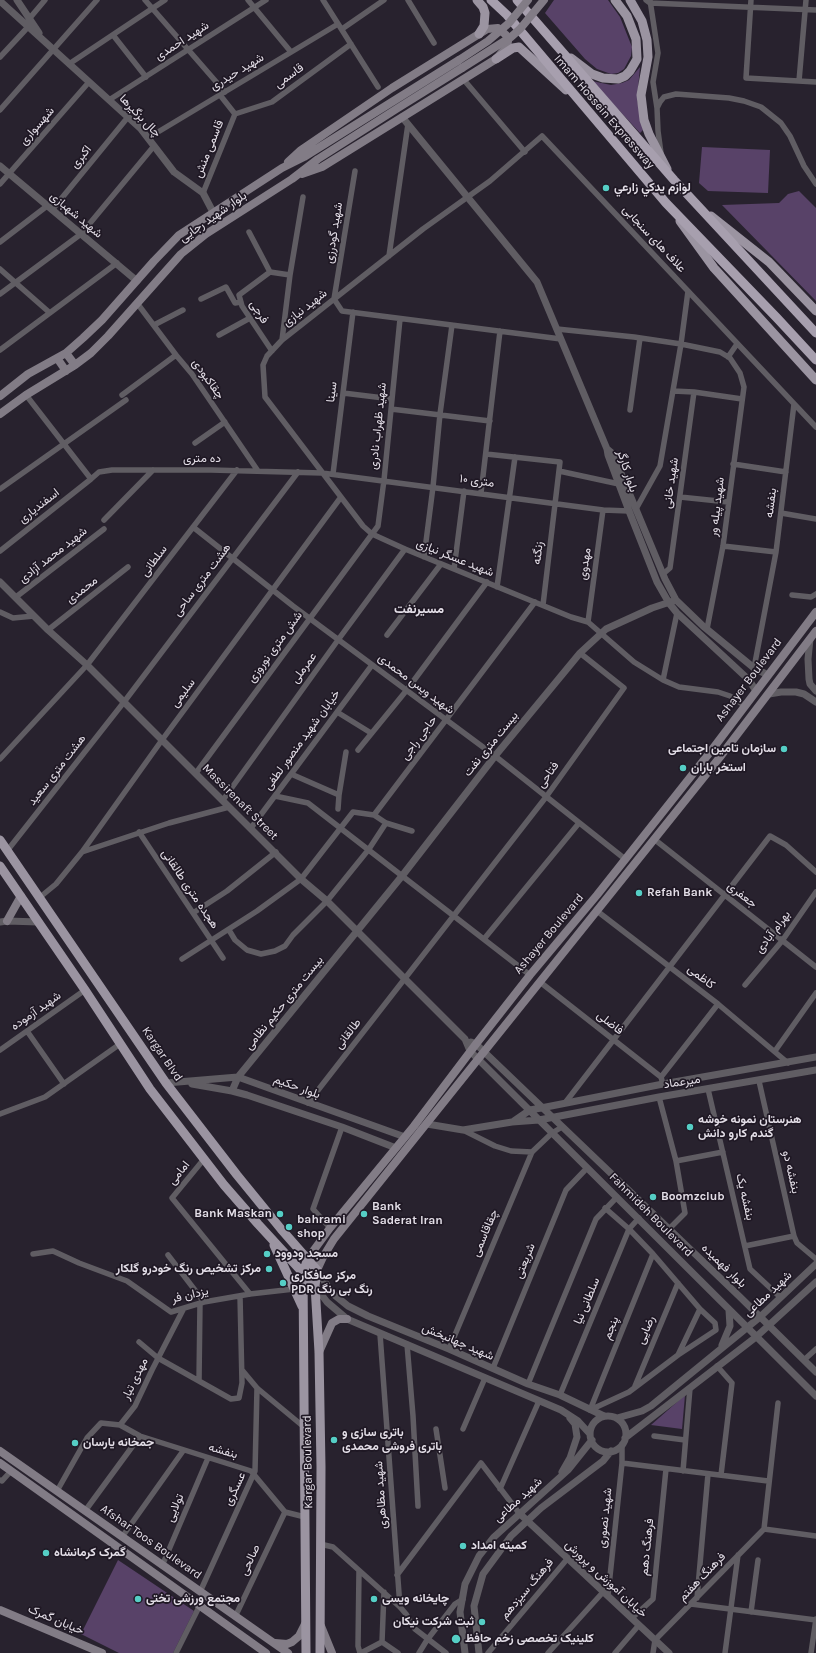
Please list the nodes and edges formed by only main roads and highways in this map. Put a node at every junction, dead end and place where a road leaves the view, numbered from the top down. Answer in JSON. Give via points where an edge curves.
{"nodes":[{"id":1,"x":477,"y":0,"type":"edge"},
{"id":2,"x":491,"y":0,"type":"edge"},
{"id":3,"x":517,"y":0,"type":"edge"},
{"id":4,"x":528,"y":0,"type":"edge"},
{"id":5,"x":544,"y":0,"type":"edge"},
{"id":6,"x":615,"y":0,"type":"edge"},
{"id":7,"x":630,"y":0,"type":"edge"},
{"id":8,"x":480,"y":34,"type":"junction"},
{"id":9,"x":557,"y":48,"type":"junction"},
{"id":10,"x":496,"y":58,"type":"junction"},
{"id":11,"x":578,"y":101,"type":"junction"},
{"id":12,"x":282,"y":168,"type":"junction"},
{"id":13,"x":297,"y":175,"type":"junction"},
{"id":14,"x":674,"y":180,"type":"junction"},
{"id":15,"x":666,"y":202,"type":"junction"},
{"id":16,"x":698,"y":205,"type":"junction"},
{"id":17,"x":816,"y":311,"type":"edge"},
{"id":18,"x":816,"y":333,"type":"edge"},
{"id":19,"x":66,"y":353,"type":"junction"},
{"id":20,"x":58,"y":358,"type":"junction"},
{"id":21,"x":816,"y":360,"type":"edge"},
{"id":22,"x":75,"y":365,"type":"junction"},
{"id":23,"x":66,"y":371,"type":"junction"},
{"id":24,"x":816,"y":380,"type":"edge"},
{"id":25,"x":0,"y":396,"type":"edge"},
{"id":26,"x":0,"y":414,"type":"edge"},
{"id":27,"x":816,"y":612,"type":"edge"},
{"id":28,"x":816,"y":631,"type":"edge"},
{"id":29,"x":0,"y":840,"type":"edge"},
{"id":30,"x":0,"y":866,"type":"edge"},
{"id":31,"x":21,"y":896,"type":"junction"},
{"id":32,"x":4,"y":921,"type":"edge"},
{"id":33,"x":236,"y":1175,"type":"junction"},
{"id":34,"x":224,"y":1185,"type":"junction"},
{"id":35,"x":270,"y":1237,"type":"junction"},
{"id":36,"x":308,"y":1258,"type":"junction"},
{"id":37,"x":317,"y":1270,"type":"junction"},
{"id":38,"x":303,"y":1273,"type":"junction"},
{"id":39,"x":315,"y":1286,"type":"junction"},
{"id":40,"x":304,"y":1311,"type":"junction"},
{"id":41,"x":347,"y":1319,"type":"road end"},
{"id":42,"x":318,"y":1352,"type":"junction"},
{"id":43,"x":305,"y":1389,"type":"junction"},
{"id":44,"x":319,"y":1390,"type":"junction"},
{"id":45,"x":0,"y":1450,"type":"edge"},
{"id":46,"x":0,"y":1463,"type":"edge"},
{"id":47,"x":0,"y":1610,"type":"edge"},
{"id":48,"x":305,"y":1623,"type":"junction"},
{"id":49,"x":320,"y":1624,"type":"junction"},
{"id":50,"x":273,"y":1643,"type":"junction"},
{"id":51,"x":102,"y":1653,"type":"edge"},
{"id":52,"x":266,"y":1653,"type":"edge"},
{"id":53,"x":288,"y":1653,"type":"edge"},
{"id":54,"x":306,"y":1653,"type":"edge"},
{"id":55,"x":320,"y":1653,"type":"edge"},
{"id":56,"x":332,"y":1653,"type":"edge"}],
"edges":[{"from":1,"to":8,"type":"main road","via":[[485,13],[484,26]]},
{"from":2,"to":11,"type":"highway","name":"Imam Hossein Expressway","via":[[507,15]]},
{"from":3,"to":9,"type":"highway","name":"Imam Hossein Expressway"},
{"from":4,"to":12,"type":"main road","name":"بلوار شهید رجایی","bridge":true,"via":[[509,23],[488,41],[304,157]]},
{"from":5,"to":13,"type":"main road","name":"بلوار شهید رجایی","bridge":true,"via":[[511,37],[318,159]]},
{"from":6,"to":9,"type":"main road","via":[[632,27],[637,51],[634,66],[625,76],[613,80],[597,76]]},
{"from":7,"to":14,"type":"main road","via":[[642,21],[648,40],[642,108],[649,134]]},
{"from":8,"to":10,"type":"main road","via":[[495,27],[506,35],[507,47]]},
{"from":8,"to":12,"type":"main road","via":[[392,88],[301,150]]},
{"from":9,"to":14,"type":"highway","name":"Imam Hossein Expressway"},
{"from":10,"to":11,"type":"main road","via":[[519,47]]},
{"from":10,"to":13,"type":"main road","via":[[322,167]]},
{"from":11,"to":15,"type":"highway","name":"Imam Hossein Expressway"},
{"from":12,"to":19,"type":"main road","name":"بلوار شهید رجایی","via":[[180,235],[102,320]]},
{"from":13,"to":22,"type":"main road","name":"بلوار شهید رجایی","via":[[193,243],[99,346]]},
{"from":14,"to":16,"type":"highway","name":"Imam Hossein Expressway"},
{"from":15,"to":21,"type":"highway","name":"Imam Hossein Expressway"},
{"from":15,"to":24,"type":"main road","via":[[714,268]]},
{"from":16,"to":17,"type":"main road","via":[[769,262]]},
{"from":16,"to":18,"type":"highway","name":"Imam Hossein Expressway"},
{"from":19,"to":20,"type":"main road","name":"بلوار شهید رجایی"},
{"from":19,"to":22,"type":"main road"},
{"from":20,"to":23,"type":"main road"},
{"from":20,"to":25,"type":"main road","name":"بلوار شهید رجایی","via":[[28,374]]},
{"from":22,"to":23,"type":"main road","name":"بلوار شهید رجایی"},
{"from":23,"to":26,"type":"main road","name":"بلوار شهید رجایی"},
{"from":27,"to":36,"type":"main road","name":"Ashayer Boulevard","via":[[625,859],[530,975]]},
{"from":28,"to":37,"type":"main road","name":"Ashayer Boulevard","via":[[597,911],[334,1239]]},
{"from":29,"to":33,"type":"main road","name":"Kargar Blvd","via":[[166,1083]]},
{"from":30,"to":31,"type":"main road"},
{"from":31,"to":32,"type":"main road"},
{"from":31,"to":34,"type":"main road","via":[[150,1089]]},
{"from":33,"to":34,"type":"main road"},
{"from":33,"to":36,"type":"main road","name":"Kargar Blvd"},
{"from":34,"to":35,"type":"main road"},
{"from":35,"to":38,"type":"main road"},
{"from":35,"to":40,"type":"main road"},
{"from":36,"to":37,"type":"main road","name":"Kargar Blvd"},
{"from":36,"to":38,"type":"main road","name":"Ashayer Boulevard"},
{"from":37,"to":39,"type":"main road","name":"Kargar Boulevard"},
{"from":38,"to":39,"type":"main road"},
{"from":38,"to":40,"type":"main road","name":"Kargar Boulevard"},
{"from":39,"to":42,"type":"main road","name":"Kargar Boulevard"},
{"from":40,"to":43,"type":"main road","name":"Kargar Boulevard"},
{"from":41,"to":42,"type":"main road","via":[[338,1319],[332,1323]]},
{"from":42,"to":44,"type":"main road","name":"Kargar Boulevard"},
{"from":43,"to":44,"type":"main road"},
{"from":43,"to":48,"type":"main road","name":"Kargar Boulevard"},
{"from":44,"to":49,"type":"main road","name":"Kargar Boulevard"},
{"from":45,"to":50,"type":"main road","name":"Afshar Toos Boulevard"},
{"from":46,"to":52,"type":"main road","name":"Afshar Toos Boulevard"},
{"from":47,"to":51,"type":"main road","name":"خیابان گمرک"},
{"from":48,"to":50,"type":"main road","via":[[299,1636],[292,1642]]},
{"from":48,"to":54,"type":"main road","name":"Kargar Boulevard"},
{"from":49,"to":55,"type":"main road","name":"Kargar Boulevard"},
{"from":49,"to":56,"type":"main road"},
{"from":50,"to":53,"type":"main road","name":"Afshar Toos Boulevard"}]}
